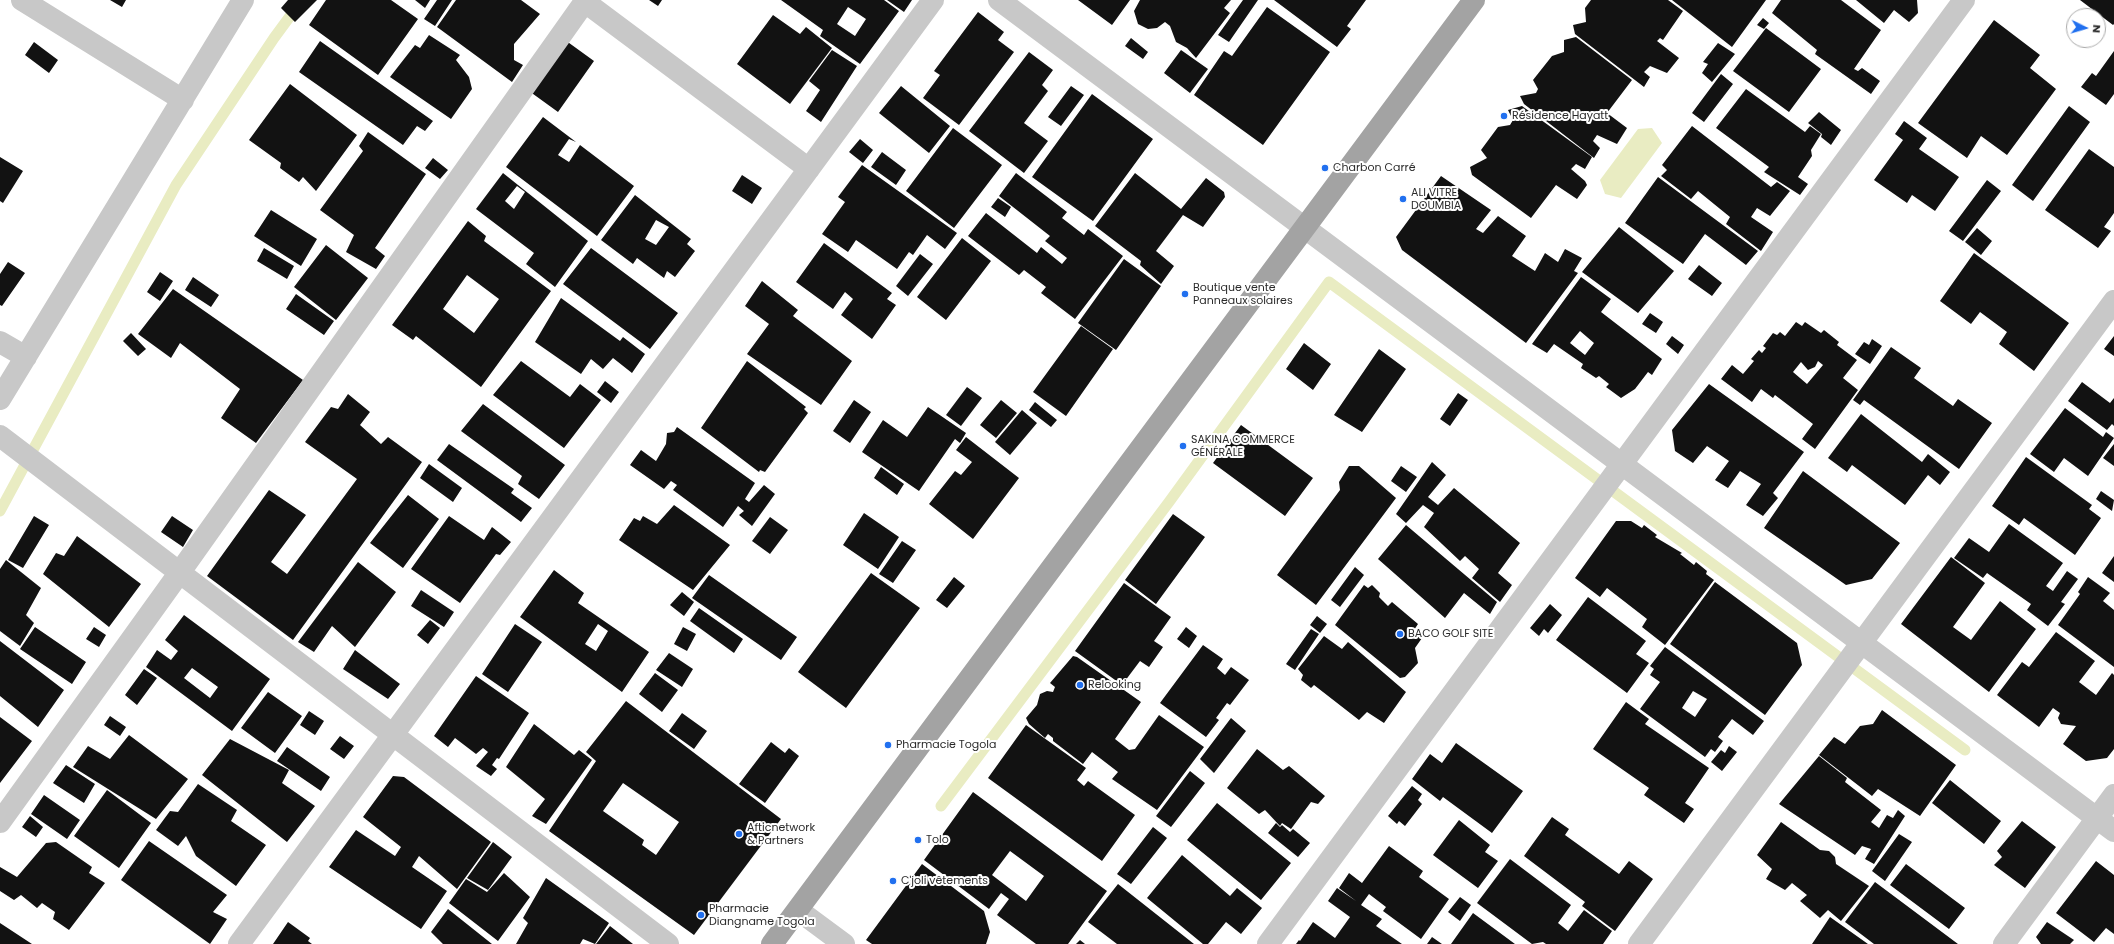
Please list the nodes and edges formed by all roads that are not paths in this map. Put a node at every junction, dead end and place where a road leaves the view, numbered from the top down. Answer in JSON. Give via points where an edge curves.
{"nodes":[{"id":1,"x":22,"y":0,"type":"edge"},
{"id":2,"x":243,"y":0,"type":"edge"},
{"id":3,"x":933,"y":0,"type":"edge"},
{"id":4,"x":999,"y":0,"type":"edge"},
{"id":5,"x":1474,"y":0,"type":"edge"},
{"id":6,"x":1964,"y":0,"type":"edge"},
{"id":7,"x":585,"y":1,"type":"edge"},
{"id":8,"x":183,"y":100,"type":"junction"},
{"id":9,"x":809,"y":169,"type":"junction"},
{"id":10,"x":1304,"y":227,"type":"junction"},
{"id":11,"x":2114,"y":301,"type":"edge"},
{"id":12,"x":0,"y":342,"type":"edge"},
{"id":13,"x":26,"y":357,"type":"junction"},
{"id":14,"x":0,"y":399,"type":"edge"},
{"id":15,"x":0,"y":436,"type":"edge"},
{"id":16,"x":1622,"y":464,"type":"junction"},
{"id":17,"x":180,"y":572,"type":"junction"},
{"id":18,"x":1862,"y":642,"type":"junction"},
{"id":19,"x":392,"y":735,"type":"junction"},
{"id":20,"x":2114,"y":795,"type":"edge"},
{"id":21,"x":2097,"y":818,"type":"junction"},
{"id":22,"x":0,"y":822,"type":"edge"},
{"id":23,"x":2114,"y":831,"type":"edge"},
{"id":24,"x":798,"y":910,"type":"junction"},
{"id":25,"x":239,"y":944,"type":"edge"},
{"id":26,"x":668,"y":944,"type":"edge"},
{"id":27,"x":772,"y":944,"type":"edge"},
{"id":28,"x":844,"y":944,"type":"edge"},
{"id":29,"x":1268,"y":944,"type":"edge"},
{"id":30,"x":1639,"y":944,"type":"edge"},
{"id":31,"x":2004,"y":944,"type":"edge"}],
"edges":[{"from":1,"to":8,"type":"street"},
{"from":2,"to":8,"type":"street"},
{"from":3,"to":9,"type":"street"},
{"from":4,"to":10,"type":"street"},
{"from":5,"to":10,"type":"main road"},
{"from":6,"to":16,"type":"street"},
{"from":7,"to":9,"type":"street"},
{"from":7,"to":17,"type":"street"},
{"from":8,"to":13,"type":"street"},
{"from":9,"to":19,"type":"street"},
{"from":10,"to":16,"type":"street"},
{"from":10,"to":24,"type":"main road"},
{"from":11,"to":18,"type":"street"},
{"from":12,"to":13,"type":"street"},
{"from":13,"to":14,"type":"street"},
{"from":15,"to":17,"type":"street"},
{"from":16,"to":18,"type":"street"},
{"from":16,"to":29,"type":"street"},
{"from":17,"to":19,"type":"street"},
{"from":17,"to":22,"type":"street"},
{"from":18,"to":21,"type":"street"},
{"from":18,"to":30,"type":"street"},
{"from":19,"to":25,"type":"street"},
{"from":19,"to":26,"type":"street"},
{"from":20,"to":21,"type":"street"},
{"from":21,"to":23,"type":"street"},
{"from":21,"to":31,"type":"street"},
{"from":24,"to":27,"type":"main road"},
{"from":24,"to":28,"type":"street"}]}
